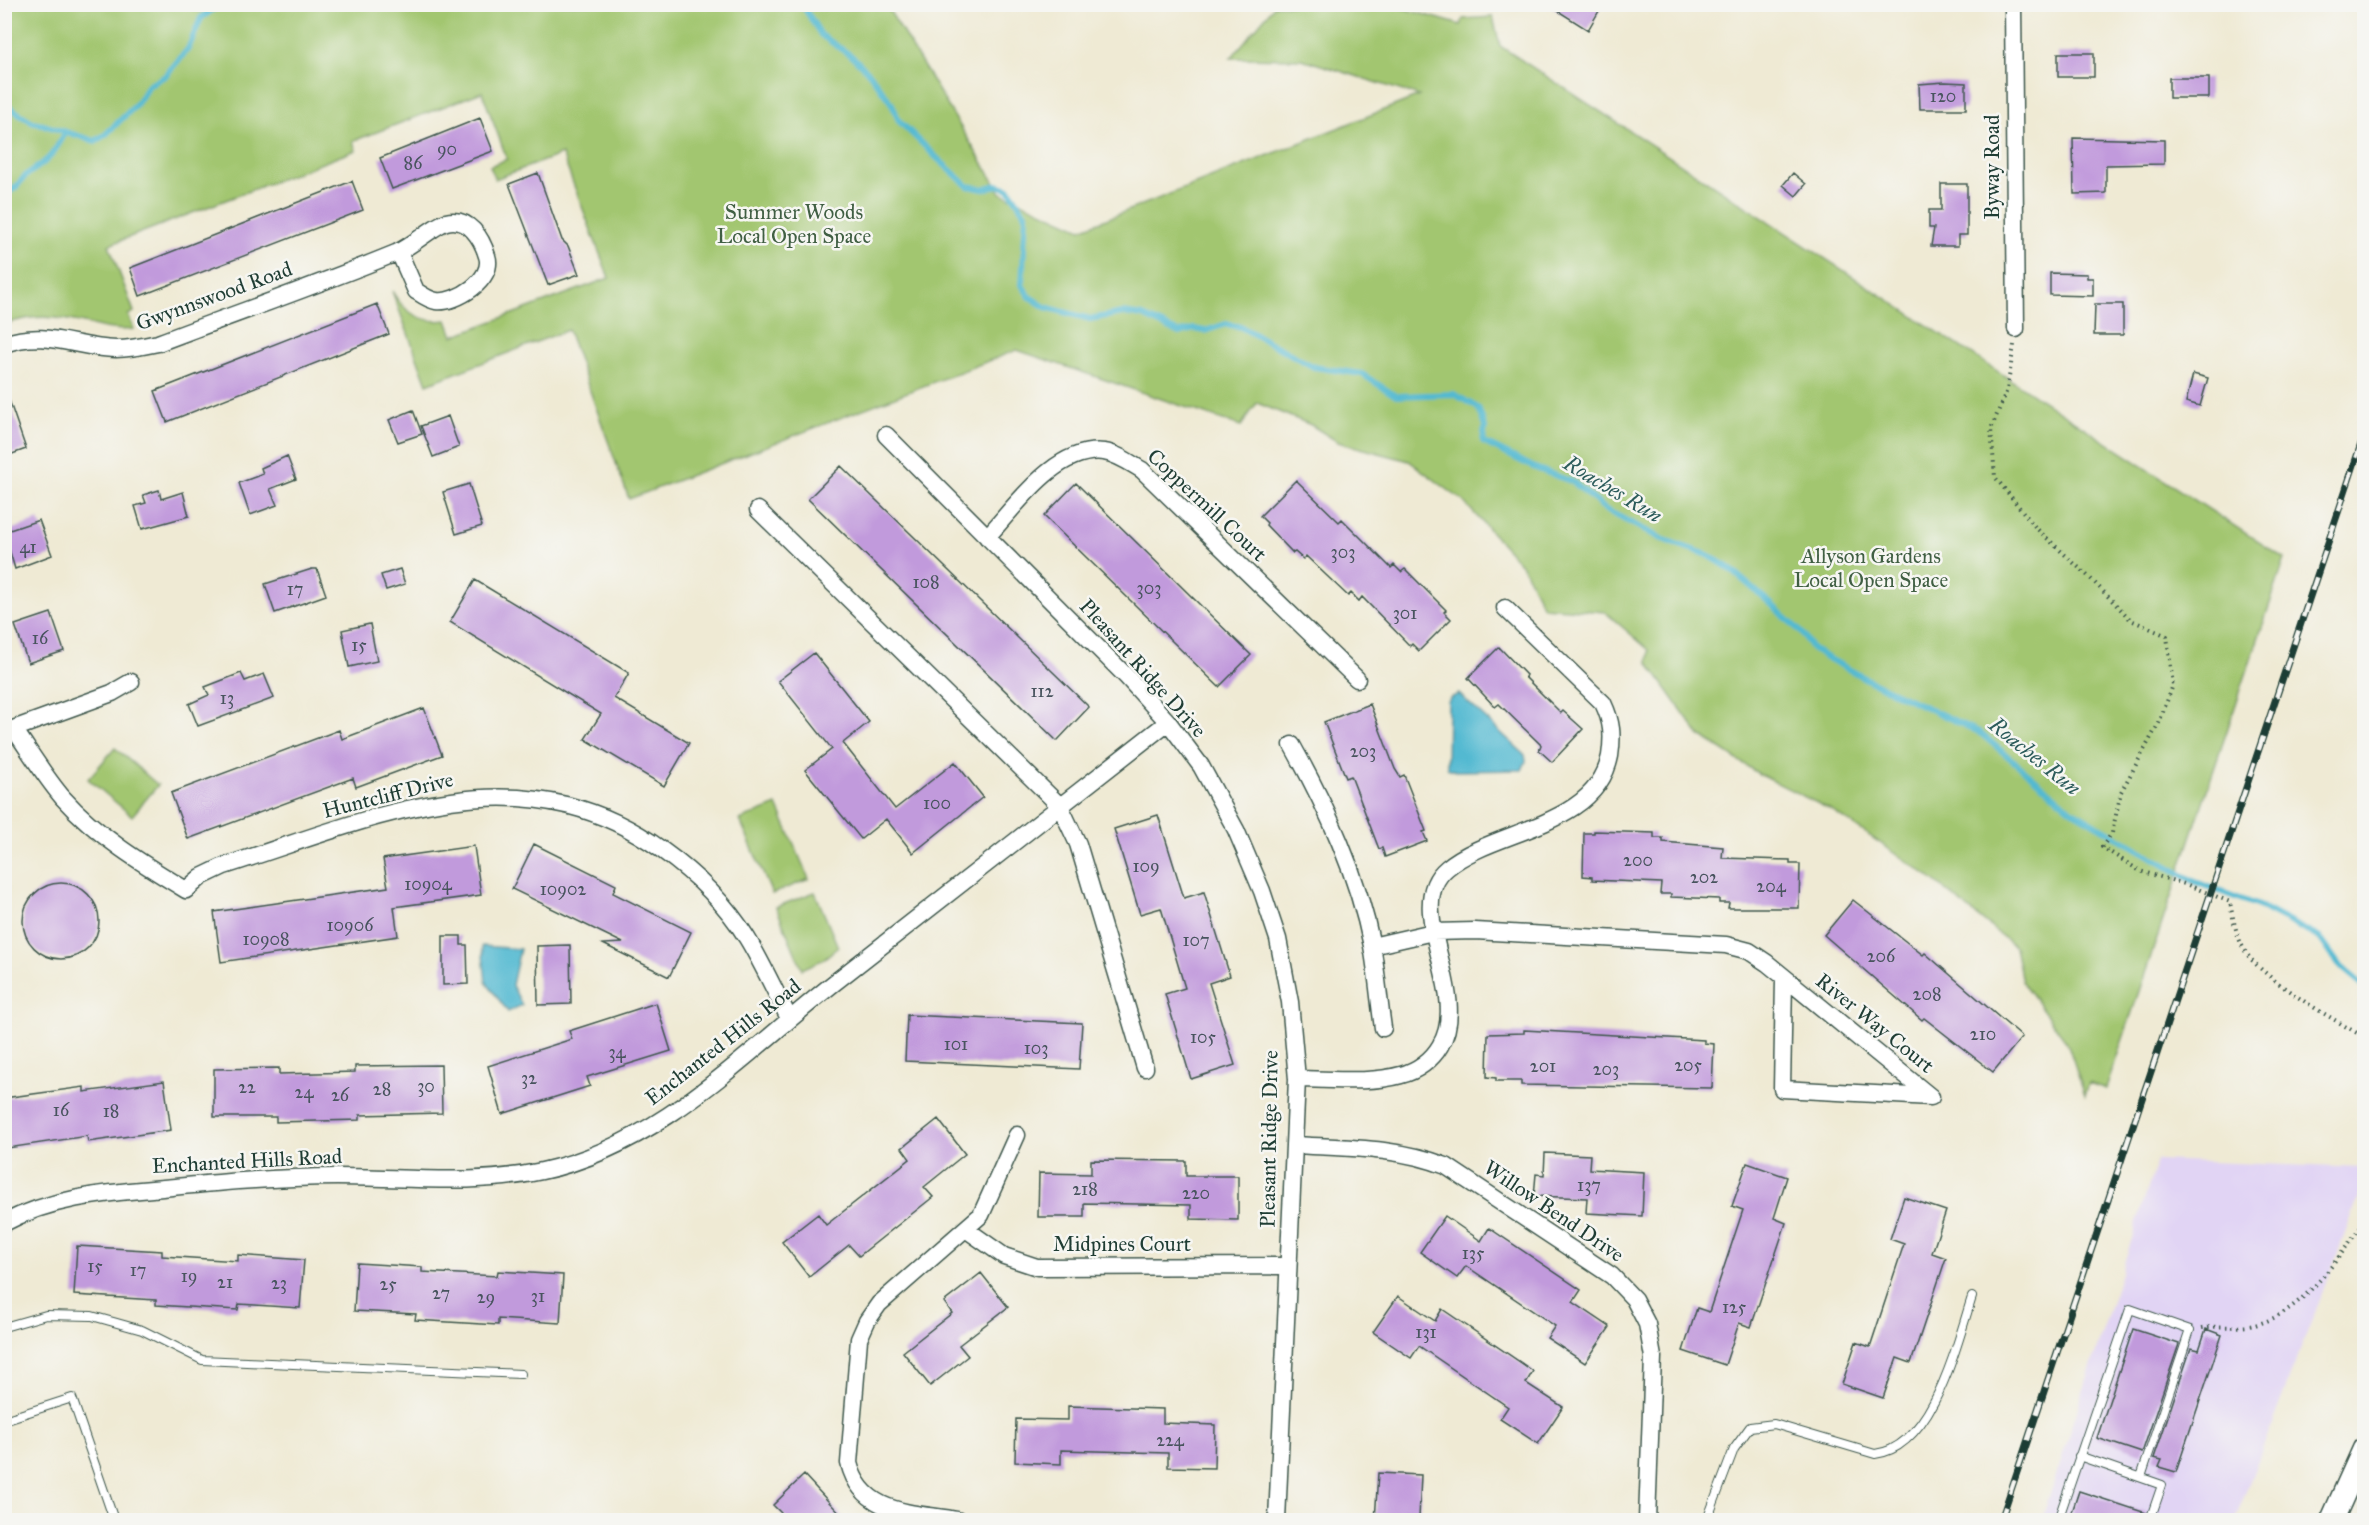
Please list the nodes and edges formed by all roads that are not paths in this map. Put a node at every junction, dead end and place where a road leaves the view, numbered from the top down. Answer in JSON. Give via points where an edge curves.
{"nodes":[{"id":1,"x":2013,"y":4,"type":"edge"},
{"id":2,"x":399,"y":252,"type":"junction"},
{"id":3,"x":2016,"y":329,"type":"road end"},
{"id":4,"x":4,"y":344,"type":"edge"},
{"id":5,"x":886,"y":435,"type":"dead end"},
{"id":6,"x":758,"y":510,"type":"dead end"},
{"id":7,"x":987,"y":537,"type":"junction"},
{"id":8,"x":1505,"y":608,"type":"dead end"},
{"id":9,"x":1357,"y":679,"type":"dead end"},
{"id":10,"x":132,"y":682,"type":"dead end"},
{"id":11,"x":1168,"y":722,"type":"junction"},
{"id":12,"x":9,"y":731,"type":"edge"},
{"id":13,"x":1292,"y":745,"type":"dead end"},
{"id":14,"x":1060,"y":806,"type":"junction"},
{"id":15,"x":1433,"y":932,"type":"junction"},
{"id":16,"x":1372,"y":946,"type":"junction"},
{"id":17,"x":1784,"y":978,"type":"junction"},
{"id":18,"x":789,"y":1018,"type":"junction"},
{"id":19,"x":1383,"y":1028,"type":"dead end"},
{"id":20,"x":1145,"y":1068,"type":"dead end"},
{"id":21,"x":1297,"y":1079,"type":"junction"},
{"id":22,"x":1017,"y":1135,"type":"dead end"},
{"id":23,"x":1294,"y":1145,"type":"junction"},
{"id":24,"x":4,"y":1223,"type":"edge"},
{"id":25,"x":967,"y":1230,"type":"junction"},
{"id":26,"x":1288,"y":1266,"type":"junction"},
{"id":27,"x":1972,"y":1296,"type":"dead end"},
{"id":28,"x":4,"y":1327,"type":"edge"},
{"id":29,"x":521,"y":1374,"type":"dead end"},
{"id":30,"x":4,"y":1420,"type":"edge"},
{"id":31,"x":2364,"y":1449,"type":"edge"},
{"id":32,"x":2079,"y":1456,"type":"junction"},
{"id":33,"x":2141,"y":1477,"type":"junction"},
{"id":34,"x":114,"y":1521,"type":"edge"},
{"id":35,"x":957,"y":1521,"type":"edge"},
{"id":36,"x":1277,"y":1521,"type":"edge"},
{"id":37,"x":1647,"y":1521,"type":"edge"},
{"id":38,"x":1707,"y":1521,"type":"edge"},
{"id":39,"x":2058,"y":1521,"type":"edge"},
{"id":40,"x":2150,"y":1521,"type":"edge"},
{"id":41,"x":2332,"y":1521,"type":"edge"}],
"edges":[{"from":1,"to":3,"type":"street","name":"Byway Road"},
{"from":2,"to":2,"type":"street","name":"Gwynnswood Road","via":[[447,222],[457,222],[480,237],[488,267],[475,286],[437,302],[416,291]]},
{"from":2,"to":4,"type":"street","name":"Gwynnswood Road","via":[[158,343],[115,349],[36,337]]},
{"from":5,"to":7,"type":"street","name":"Pleasant Ridge Drive"},
{"from":6,"to":14,"type":"street"},
{"from":7,"to":9,"type":"street","name":"Coppermill Court","via":[[1064,459],[1104,452],[1122,458],[1142,470]]},
{"from":7,"to":11,"type":"street","name":"Pleasant Ridge Drive"},
{"from":8,"to":15,"type":"street","via":[[1603,703],[1611,720],[1613,739],[1608,762],[1586,797],[1567,811],[1446,868],[1437,880],[1430,908]]},
{"from":10,"to":12,"type":"street"},
{"from":11,"to":14,"type":"street","name":"Enchanted Hills Road"},
{"from":11,"to":21,"type":"street","name":"Pleasant Ridge Drive","via":[[1201,766],[1262,891],[1278,939],[1290,1002]]},
{"from":12,"to":18,"type":"street","name":"Huntcliff Drive","via":[[64,798],[102,833],[186,890],[224,866],[441,801],[492,795],[539,799],[613,820],[680,863],[713,894],[746,936]]},
{"from":13,"to":16,"type":"street","via":[[1339,839]]},
{"from":14,"to":18,"type":"street","name":"Enchanted Hills Road"},
{"from":14,"to":20,"type":"street","via":[[1078,844]]},
{"from":15,"to":16,"type":"street","name":"River Way Court"},
{"from":15,"to":17,"type":"street","name":"River Way Court","via":[[1515,931],[1701,941],[1749,951]]},
{"from":15,"to":21,"type":"street","via":[[1451,1015],[1447,1035],[1435,1054],[1421,1067],[1402,1075],[1379,1079]]},
{"from":16,"to":19,"type":"street"},
{"from":17,"to":17,"type":"street","name":"River Way Court","via":[[1885,1060],[1931,1097],[1782,1089]]},
{"from":18,"to":24,"type":"street","name":"Enchanted Hills Road","via":[[690,1102],[644,1132],[590,1157],[544,1171],[471,1180],[283,1177],[130,1191],[54,1204]]},
{"from":21,"to":23,"type":"street","name":"Pleasant Ridge Drive"},
{"from":22,"to":25,"type":"street","via":[[981,1215]]},
{"from":23,"to":26,"type":"street","name":"Pleasant Ridge Drive"},
{"from":23,"to":37,"type":"street","name":"Willow Bend Drive","via":[[1395,1151],[1420,1155],[1446,1166],[1612,1276],[1634,1299],[1647,1324],[1653,1357]]},
{"from":25,"to":26,"type":"street","name":"Midpines Court","via":[[1004,1256],[1037,1267]]},
{"from":25,"to":35,"type":"street","via":[[879,1304],[867,1322],[859,1339],[849,1463],[860,1491],[872,1500]]},
{"from":26,"to":36,"type":"street","name":"Pleasant Ridge Drive"},
{"from":27,"to":38,"type":"lane","via":[[1947,1375],[1923,1419],[1901,1446],[1888,1452],[1869,1453],[1774,1424],[1750,1427],[1734,1449]]},
{"from":28,"to":29,"type":"lane","via":[[46,1315],[92,1316],[142,1330],[202,1360]]},
{"from":30,"to":34,"type":"lane","via":[[11,1421],[72,1398]]},
{"from":31,"to":41,"type":"main road"},
{"from":32,"to":33,"type":"lane"},
{"from":32,"to":33,"type":"lane","via":[[2130,1309],[2190,1330]]},
{"from":32,"to":39,"type":"lane"},
{"from":33,"to":40,"type":"lane","via":[[2162,1485]]}]}
